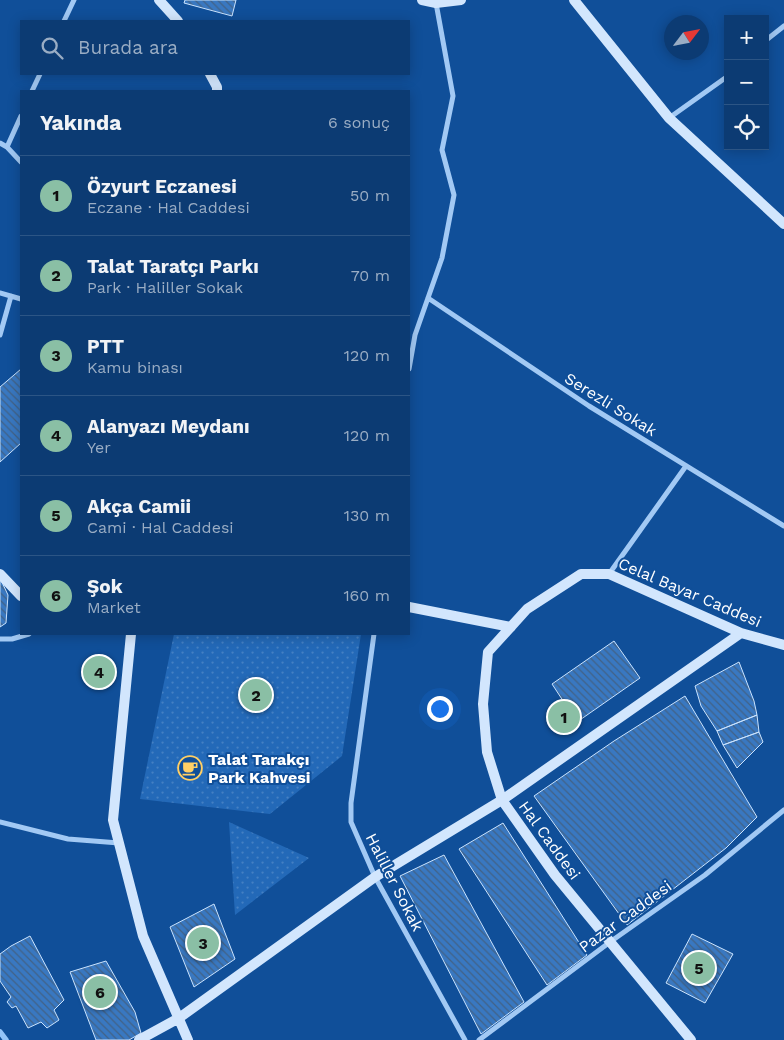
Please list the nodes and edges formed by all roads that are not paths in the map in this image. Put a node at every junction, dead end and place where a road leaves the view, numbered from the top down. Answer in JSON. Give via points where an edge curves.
{"nodes":[{"id":1,"x":74,"y":0,"type":"edge"},
{"id":2,"x":159,"y":0,"type":"edge"},
{"id":3,"x":422,"y":0,"type":"edge"},
{"id":4,"x":461,"y":0,"type":"edge"},
{"id":5,"x":574,"y":0,"type":"edge"},
{"id":6,"x":436,"y":3,"type":"junction"},
{"id":7,"x":64,"y":20,"type":"edge"},
{"id":8,"x":177,"y":20,"type":"edge"},
{"id":9,"x":784,"y":26,"type":"edge"},
{"id":10,"x":769,"y":38,"type":"edge"},
{"id":11,"x":40,"y":75,"type":"edge"},
{"id":12,"x":211,"y":75,"type":"edge"},
{"id":13,"x":724,"y":79,"type":"edge"},
{"id":14,"x":32,"y":90,"type":"edge"},
{"id":15,"x":217,"y":90,"type":"edge"},
{"id":16,"x":20,"y":118,"type":"edge"},
{"id":17,"x":669,"y":118,"type":"junction"},
{"id":18,"x":0,"y":143,"type":"edge"},
{"id":19,"x":7,"y":147,"type":"junction"},
{"id":20,"x":20,"y":161,"type":"edge"},
{"id":21,"x":784,"y":224,"type":"edge"},
{"id":22,"x":0,"y":292,"type":"edge"},
{"id":23,"x":11,"y":296,"type":"junction"},
{"id":24,"x":428,"y":298,"type":"junction"},
{"id":25,"x":20,"y":299,"type":"edge"},
{"id":26,"x":0,"y":335,"type":"edge"},
{"id":27,"x":410,"y":363,"type":"edge"},
{"id":28,"x":686,"y":466,"type":"junction"},
{"id":29,"x":784,"y":526,"type":"edge"},
{"id":30,"x":0,"y":574,"type":"edge"},
{"id":31,"x":609,"y":574,"type":"junction"},
{"id":32,"x":20,"y":595,"type":"edge"},
{"id":33,"x":410,"y":607,"type":"edge"},
{"id":34,"x":511,"y":627,"type":"junction"},
{"id":35,"x":741,"y":633,"type":"junction"},
{"id":36,"x":26,"y":635,"type":"edge"},
{"id":37,"x":131,"y":635,"type":"edge"},
{"id":38,"x":374,"y":635,"type":"edge"},
{"id":39,"x":0,"y":639,"type":"edge"},
{"id":40,"x":784,"y":645,"type":"edge"},
{"id":41,"x":502,"y":800,"type":"junction"},
{"id":42,"x":784,"y":810,"type":"edge"},
{"id":43,"x":0,"y":822,"type":"edge"},
{"id":44,"x":119,"y":843,"type":"junction"},
{"id":45,"x":375,"y":877,"type":"junction"},
{"id":46,"x":610,"y":942,"type":"junction"},
{"id":47,"x":179,"y":1018,"type":"junction"},
{"id":48,"x":139,"y":1040,"type":"edge"},
{"id":49,"x":188,"y":1040,"type":"edge"},
{"id":50,"x":465,"y":1040,"type":"edge"},
{"id":51,"x":479,"y":1040,"type":"edge"},
{"id":52,"x":691,"y":1040,"type":"edge"}],
"edges":[{"from":1,"to":7,"type":"street"},
{"from":2,"to":8,"type":"street"},
{"from":3,"to":6,"type":"street"},
{"from":4,"to":6,"type":"street"},
{"from":5,"to":17,"type":"street"},
{"from":6,"to":24,"type":"street","via":[[452,96],[442,150],[454,195],[442,258]]},
{"from":9,"to":10,"type":"street"},
{"from":11,"to":14,"type":"street"},
{"from":12,"to":15,"type":"street"},
{"from":13,"to":17,"type":"street"},
{"from":16,"to":19,"type":"street"},
{"from":17,"to":21,"type":"street"},
{"from":18,"to":19,"type":"street"},
{"from":19,"to":20,"type":"street"},
{"from":22,"to":23,"type":"street"},
{"from":23,"to":25,"type":"street"},
{"from":23,"to":26,"type":"street"},
{"from":24,"to":27,"type":"street","via":[[415,335]]},
{"from":24,"to":28,"type":"street","name":"Serezli Sokak","via":[[589,406]]},
{"from":28,"to":29,"type":"street","name":"Serezli Sokak"},
{"from":28,"to":31,"type":"street"},
{"from":30,"to":32,"type":"street"},
{"from":31,"to":34,"type":"street","name":"Celal Bayar Caddesi","via":[[581,574],[527,610]]},
{"from":31,"to":35,"type":"street","name":"Celal Bayar Caddesi"},
{"from":33,"to":34,"type":"street"},
{"from":34,"to":41,"type":"street","name":"Hal Caddesi","via":[[488,652],[483,704],[487,752]]},
{"from":35,"to":40,"type":"street","name":"Celal Bayar Caddesi"},
{"from":35,"to":41,"type":"street"},
{"from":36,"to":39,"type":"street"},
{"from":37,"to":44,"type":"street","via":[[112,820]]},
{"from":38,"to":45,"type":"street","name":"Haliller Sokak","via":[[351,822]]},
{"from":41,"to":45,"type":"street"},
{"from":41,"to":46,"type":"street","name":"Hal Caddesi","via":[[555,875]]},
{"from":42,"to":46,"type":"street","name":"Pazar Caddesi","via":[[705,875]]},
{"from":43,"to":44,"type":"street","via":[[68,838]]},
{"from":44,"to":47,"type":"street","via":[[143,936]]},
{"from":45,"to":47,"type":"street"},
{"from":45,"to":50,"type":"street","name":"Haliller Sokak"},
{"from":46,"to":51,"type":"street","name":"Pazar Caddesi"},
{"from":46,"to":52,"type":"street","name":"Hal Caddesi"},
{"from":47,"to":48,"type":"street"},
{"from":47,"to":49,"type":"street"}]}
